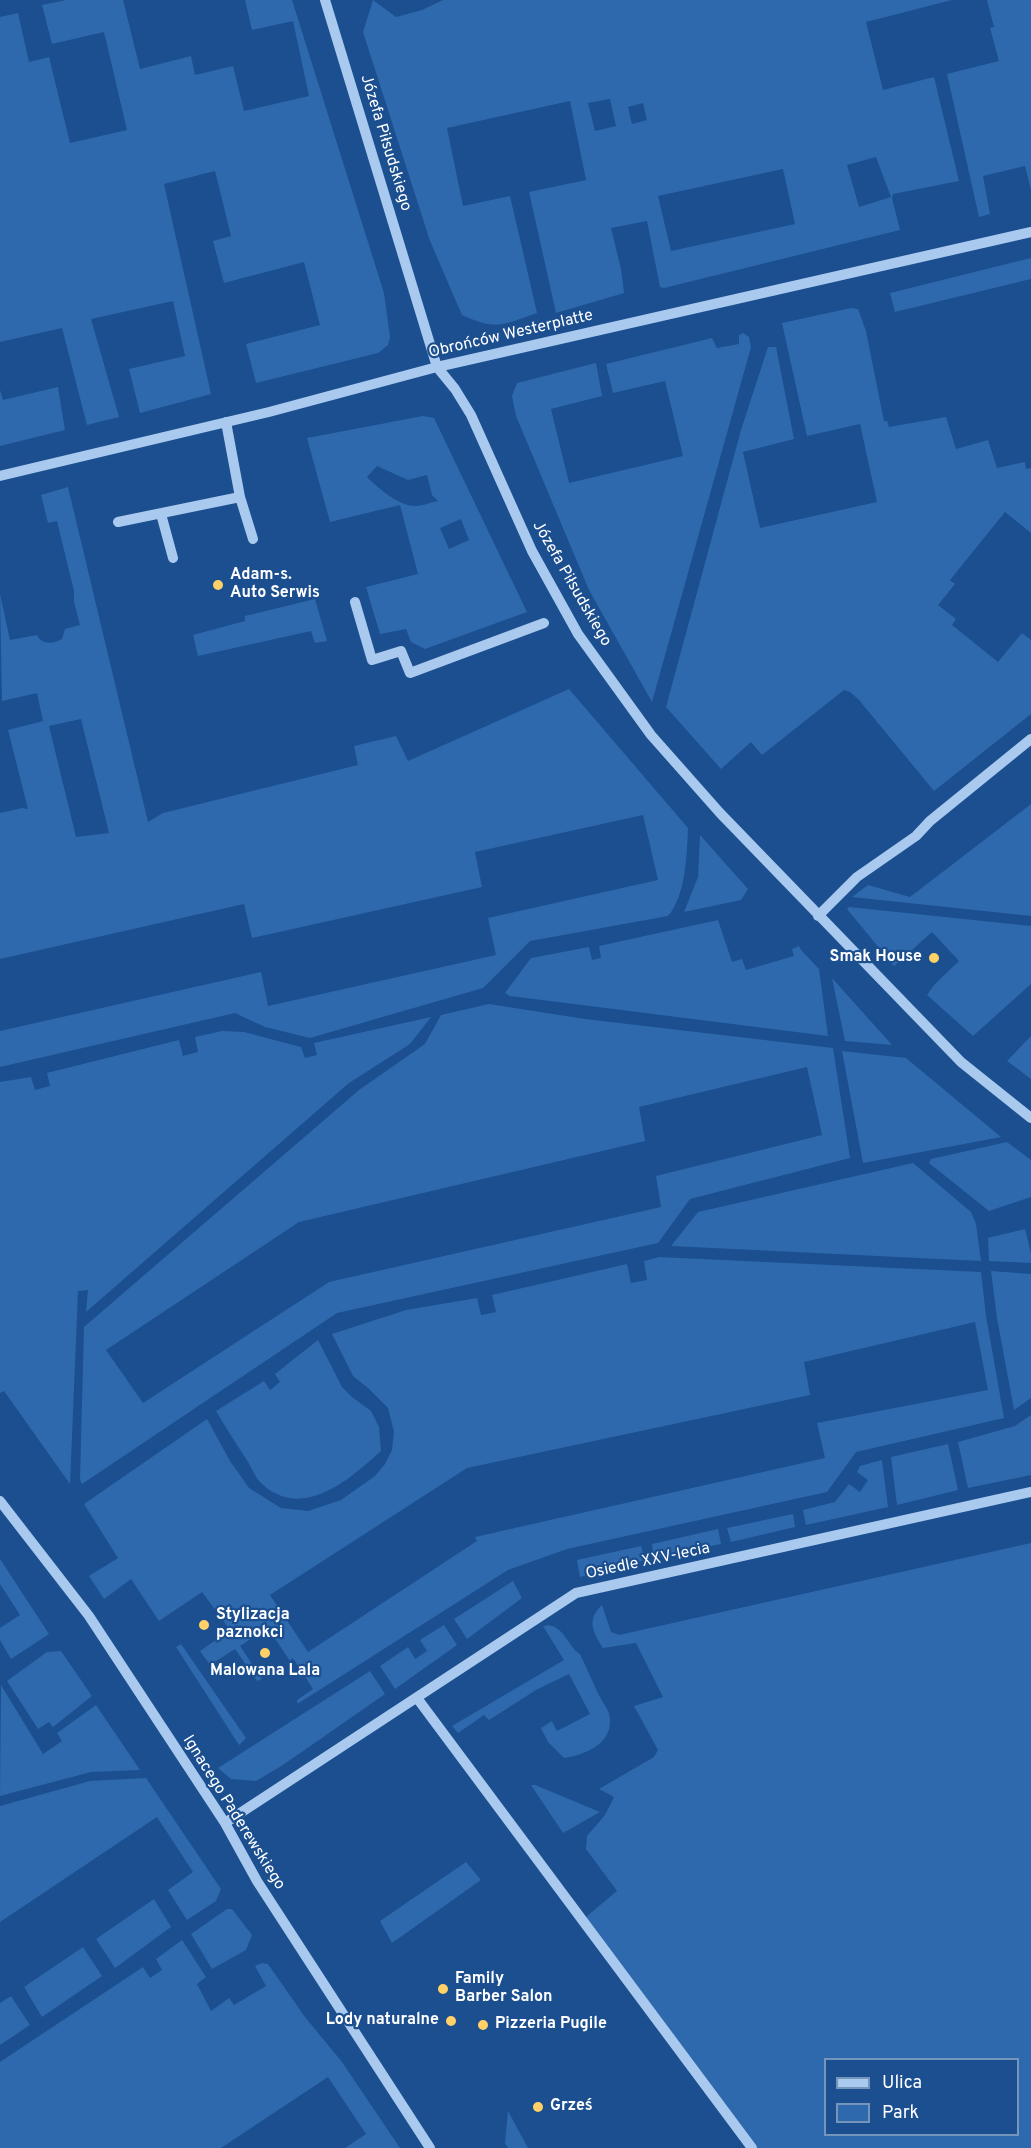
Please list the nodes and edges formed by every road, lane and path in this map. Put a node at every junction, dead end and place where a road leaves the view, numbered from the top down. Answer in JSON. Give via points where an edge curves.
{"nodes":[{"id":1,"x":326,"y":0,"type":"edge"},
{"id":2,"x":1031,"y":232,"type":"edge"},
{"id":3,"x":437,"y":367,"type":"junction"},
{"id":4,"x":226,"y":422,"type":"junction"},
{"id":5,"x":0,"y":476,"type":"edge"},
{"id":6,"x":240,"y":497,"type":"junction"},
{"id":7,"x":161,"y":514,"type":"junction"},
{"id":8,"x":118,"y":522,"type":"dead end"},
{"id":9,"x":253,"y":539,"type":"dead end"},
{"id":10,"x":173,"y":558,"type":"dead end"},
{"id":11,"x":355,"y":602,"type":"dead end"},
{"id":12,"x":544,"y":623,"type":"dead end"},
{"id":13,"x":1031,"y":739,"type":"edge"},
{"id":14,"x":818,"y":916,"type":"junction"},
{"id":15,"x":1031,"y":1118,"type":"edge"},
{"id":16,"x":1031,"y":1492,"type":"edge"},
{"id":17,"x":0,"y":1501,"type":"edge"},
{"id":18,"x":417,"y":1698,"type":"junction"},
{"id":19,"x":225,"y":1823,"type":"junction"},
{"id":20,"x":430,"y":2148,"type":"edge"},
{"id":21,"x":752,"y":2148,"type":"edge"}],
"edges":[{"from":1,"to":3,"type":"street","name":"Józefa Piłsudskiego"},
{"from":2,"to":3,"type":"street","name":"Obrońców Westerplatte"},
{"from":3,"to":4,"type":"street","name":"Obrońców Westerplatte"},
{"from":3,"to":14,"type":"street","name":"Józefa Piłsudskiego","via":[[471,415],[532,551],[578,634],[651,735]]},
{"from":4,"to":5,"type":"street","name":"Obrońców Westerplatte"},
{"from":4,"to":6,"type":"street"},
{"from":6,"to":7,"type":"street"},
{"from":6,"to":9,"type":"street"},
{"from":7,"to":8,"type":"street"},
{"from":7,"to":10,"type":"street"},
{"from":11,"to":12,"type":"street","via":[[372,660],[401,651],[410,673]]},
{"from":13,"to":14,"type":"street","via":[[916,836],[857,877]]},
{"from":14,"to":15,"type":"street","name":"Józefa Piłsudskiego","via":[[961,1062]]},
{"from":16,"to":18,"type":"street","name":"Osiedle XXV-lecia","via":[[576,1593]]},
{"from":17,"to":19,"type":"street","name":"Ignacego Paderewskiego","via":[[89,1616]]},
{"from":18,"to":19,"type":"street","name":"Osiedle XXV-lecia"},
{"from":18,"to":21,"type":"street"},
{"from":19,"to":20,"type":"street","name":"Ignacego Paderewskiego","via":[[257,1881]]}]}
